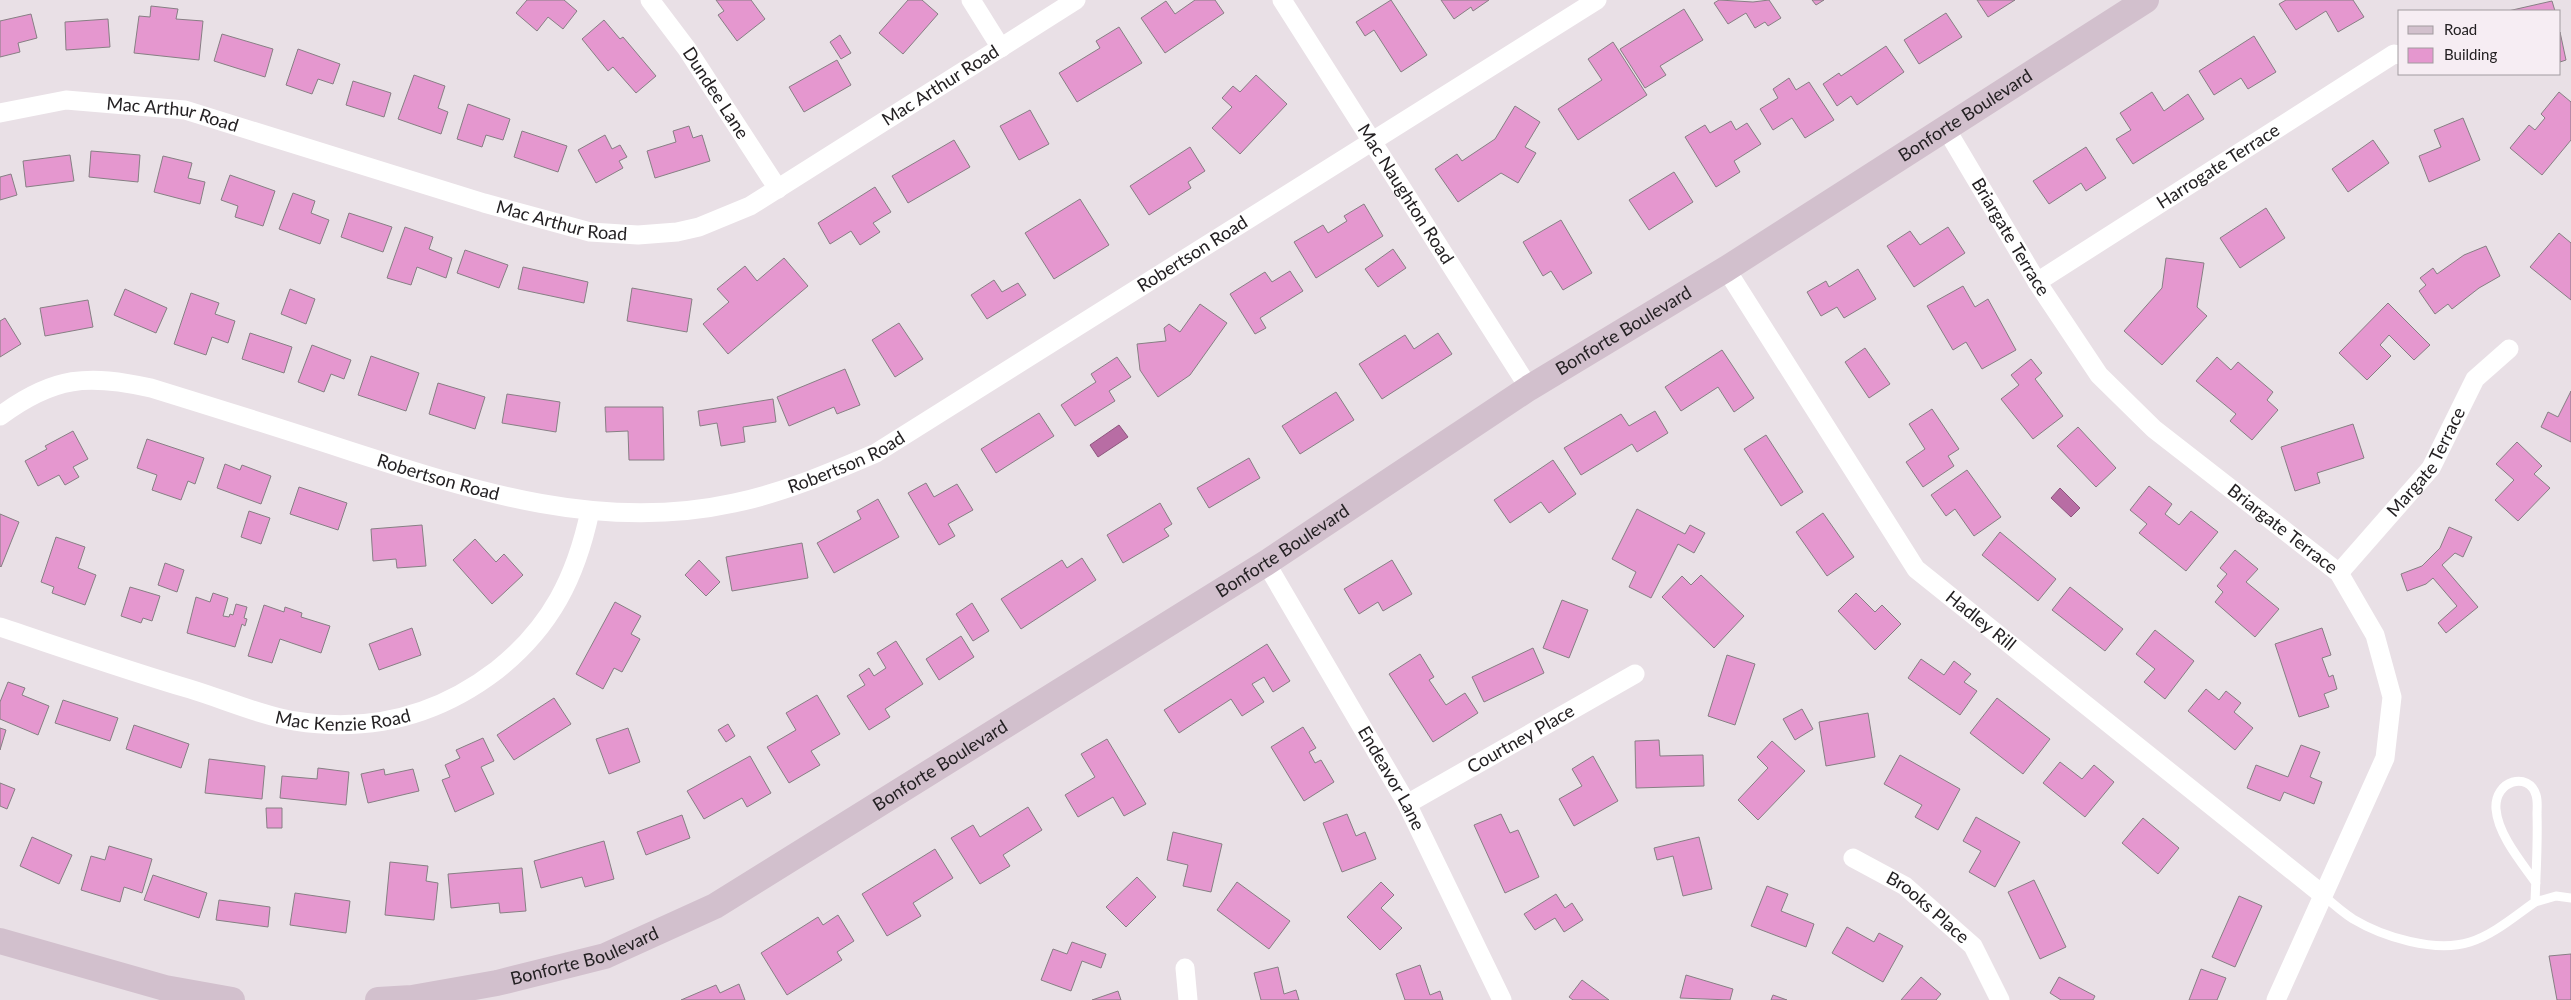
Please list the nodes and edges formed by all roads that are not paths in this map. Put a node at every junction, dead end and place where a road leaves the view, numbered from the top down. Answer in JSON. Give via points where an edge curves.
{"nodes":[{"id":1,"x":650,"y":0,"type":"edge"},
{"id":2,"x":971,"y":0,"type":"edge"},
{"id":3,"x":1076,"y":0,"type":"edge"},
{"id":4,"x":1282,"y":0,"type":"edge"},
{"id":5,"x":1597,"y":0,"type":"edge"},
{"id":6,"x":2146,"y":0,"type":"edge"},
{"id":7,"x":1001,"y":48,"type":"junction"},
{"id":8,"x":2398,"y":55,"type":"edge"},
{"id":9,"x":0,"y":113,"type":"edge"},
{"id":10,"x":1945,"y":127,"type":"junction"},
{"id":11,"x":1370,"y":142,"type":"junction"},
{"id":12,"x":778,"y":189,"type":"junction"},
{"id":13,"x":1726,"y":269,"type":"junction"},
{"id":14,"x":2038,"y":282,"type":"junction"},
{"id":15,"x":2508,"y":348,"type":"dead end"},
{"id":16,"x":1529,"y":388,"type":"junction"},
{"id":17,"x":0,"y":416,"type":"edge"},
{"id":18,"x":590,"y":511,"type":"junction"},
{"id":19,"x":1266,"y":563,"type":"junction"},
{"id":20,"x":2339,"y":573,"type":"junction"},
{"id":21,"x":0,"y":627,"type":"edge"},
{"id":22,"x":1635,"y":674,"type":"dead end"},
{"id":23,"x":1406,"y":804,"type":"junction"},
{"id":24,"x":1854,"y":858,"type":"dead end"},
{"id":25,"x":2536,"y":883,"type":"junction"},
{"id":26,"x":2323,"y":895,"type":"junction"},
{"id":27,"x":2571,"y":898,"type":"edge"},
{"id":28,"x":2535,"y":902,"type":"junction"},
{"id":29,"x":0,"y":941,"type":"edge"},
{"id":30,"x":1185,"y":968,"type":"dead end"},
{"id":31,"x":232,"y":1000,"type":"edge"},
{"id":32,"x":378,"y":1000,"type":"edge"},
{"id":33,"x":1188,"y":1000,"type":"edge"},
{"id":34,"x":1502,"y":1000,"type":"edge"},
{"id":35,"x":2000,"y":1000,"type":"edge"},
{"id":36,"x":2276,"y":1000,"type":"edge"}],
"edges":[{"from":1,"to":12,"type":"street","name":"Dundee Lane","via":[[687,49]]},
{"from":2,"to":7,"type":"street"},
{"from":3,"to":7,"type":"street","name":"Mac Arthur Road"},
{"from":4,"to":11,"type":"street","name":"Mac Naughton Road"},
{"from":5,"to":11,"type":"street","name":"Robertson Road"},
{"from":6,"to":10,"type":"main road","name":"Bonforte Boulevard"},
{"from":7,"to":12,"type":"street","name":"Mac Arthur Road"},
{"from":8,"to":14,"type":"street","name":"Harrogate Terrace","via":[[2394,54]]},
{"from":9,"to":12,"type":"street","name":"Mac Arthur Road","via":[[66,100],[185,110],[484,203],[590,232],[638,235],[699,227],[750,206]]},
{"from":10,"to":13,"type":"main road","name":"Bonforte Boulevard"},
{"from":10,"to":14,"type":"street","name":"Briargate Terrace"},
{"from":11,"to":16,"type":"street","name":"Mac Naughton Road"},
{"from":11,"to":18,"type":"street","name":"Robertson Road","via":[[876,453],[808,482],[733,503],[644,513]]},
{"from":13,"to":16,"type":"main road","name":"Bonforte Boulevard"},
{"from":13,"to":26,"type":"street","name":"Hadley Rill","via":[[1916,568]]},
{"from":14,"to":20,"type":"street","name":"Briargate Terrace","via":[[2099,375],[2154,429]]},
{"from":15,"to":20,"type":"street","name":"Margate Terrace","via":[[2475,379],[2431,468]]},
{"from":16,"to":19,"type":"main road","name":"Bonforte Boulevard"},
{"from":17,"to":18,"type":"street","name":"Robertson Road","via":[[43,391],[75,380],[111,379],[151,388],[419,473],[523,502]]},
{"from":18,"to":21,"type":"street","name":"Mac Kenzie Road","via":[[572,577],[549,617],[514,655],[474,688],[428,710],[376,724],[338,726],[293,721]]},
{"from":19,"to":23,"type":"street","name":"Endeavor Lane"},
{"from":19,"to":32,"type":"main road","name":"Bonforte Boulevard","via":[[715,906],[604,956],[497,984],[412,998]]},
{"from":20,"to":26,"type":"street","name":"Briargate Terrace","via":[[2375,635],[2392,697],[2385,758]]},
{"from":22,"to":23,"type":"street","name":"Courtney Place"},
{"from":23,"to":34,"type":"street","name":"Endeavor Lane"},
{"from":24,"to":35,"type":"street","name":"Brooks Place","via":[[1906,886],[1973,946]]},
{"from":25,"to":25,"type":"lane","via":[[2536,795],[2521,781],[2509,783],[2497,796],[2496,811],[2508,844]]},
{"from":25,"to":28,"type":"lane"},
{"from":26,"to":28,"type":"lane","via":[[2353,919],[2399,939],[2449,946],[2470,942],[2491,932]]},
{"from":26,"to":36,"type":"street","name":"Briargate Terrace"},
{"from":27,"to":28,"type":"lane","via":[[2556,896]]},
{"from":29,"to":31,"type":"main road","via":[[165,988]]},
{"from":30,"to":33,"type":"street"}]}
